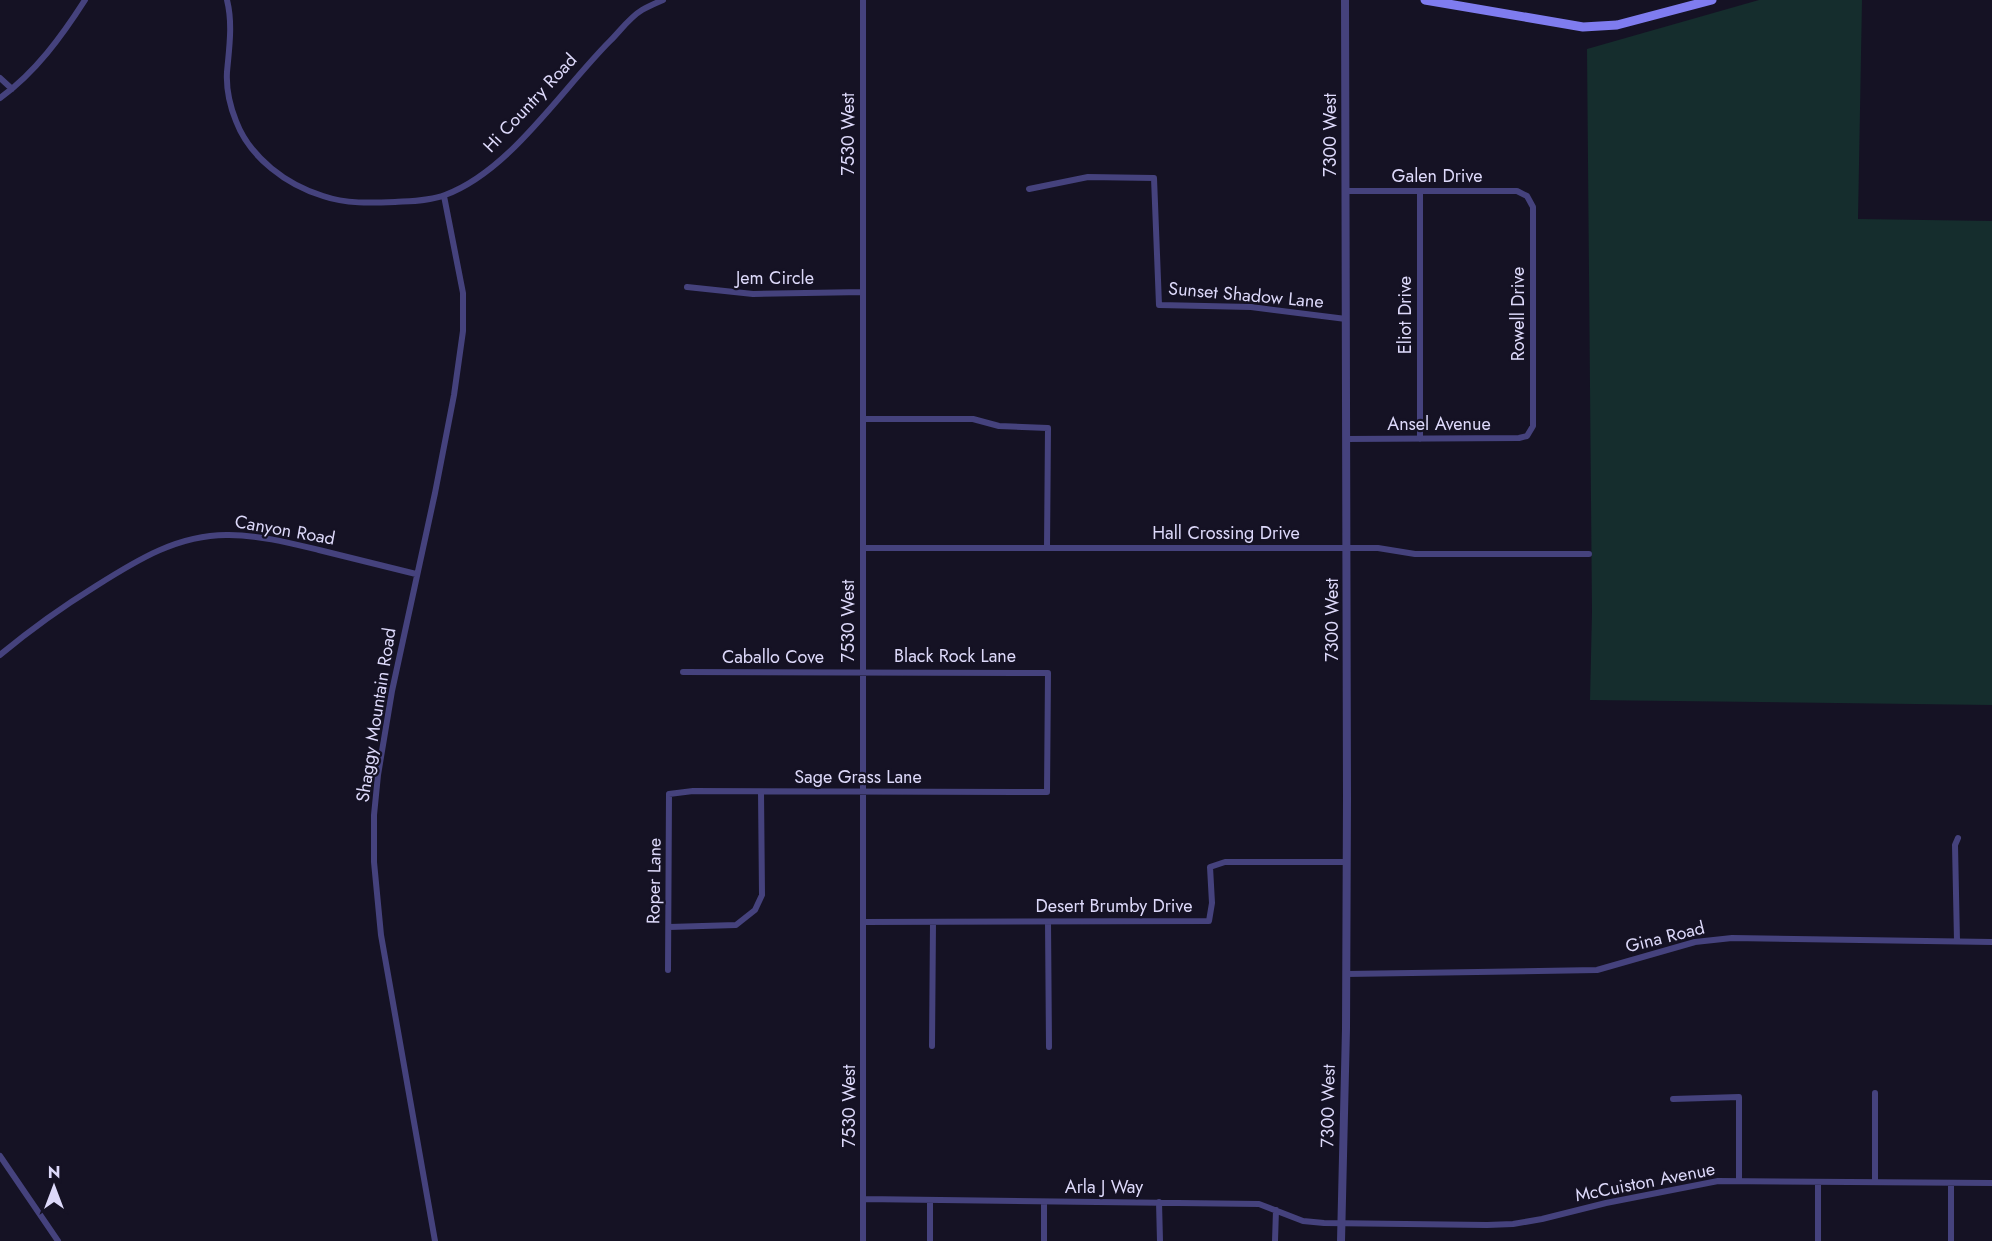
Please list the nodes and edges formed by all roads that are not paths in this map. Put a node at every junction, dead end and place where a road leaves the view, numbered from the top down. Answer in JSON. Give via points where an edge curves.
{"nodes":[{"id":1,"x":85,"y":0,"type":"edge"},
{"id":2,"x":227,"y":0,"type":"edge"},
{"id":3,"x":663,"y":0,"type":"edge"},
{"id":4,"x":863,"y":0,"type":"edge"},
{"id":5,"x":1345,"y":0,"type":"edge"},
{"id":6,"x":1425,"y":0,"type":"edge"},
{"id":7,"x":1712,"y":0,"type":"edge"},
{"id":8,"x":0,"y":78,"type":"edge"},
{"id":9,"x":12,"y":89,"type":"junction"},
{"id":10,"x":0,"y":98,"type":"edge"},
{"id":11,"x":1029,"y":189,"type":"dead end"},
{"id":12,"x":1346,"y":191,"type":"junction"},
{"id":13,"x":1420,"y":191,"type":"junction"},
{"id":14,"x":444,"y":196,"type":"junction"},
{"id":15,"x":1527,"y":196,"type":"joint"},
{"id":16,"x":687,"y":287,"type":"dead end"},
{"id":17,"x":863,"y":292,"type":"junction"},
{"id":18,"x":1346,"y":319,"type":"junction"},
{"id":19,"x":864,"y":419,"type":"junction"},
{"id":20,"x":1530,"y":433,"type":"joint"},
{"id":21,"x":1346,"y":439,"type":"junction"},
{"id":22,"x":1420,"y":439,"type":"junction"},
{"id":23,"x":863,"y":548,"type":"junction"},
{"id":24,"x":1047,"y":548,"type":"junction"},
{"id":25,"x":1348,"y":548,"type":"junction"},
{"id":26,"x":1589,"y":554,"type":"dead end"},
{"id":27,"x":416,"y":574,"type":"junction"},
{"id":28,"x":0,"y":655,"type":"edge"},
{"id":29,"x":863,"y":671,"type":"junction"},
{"id":30,"x":682,"y":672,"type":"dead end"},
{"id":31,"x":761,"y":792,"type":"junction"},
{"id":32,"x":864,"y":792,"type":"junction"},
{"id":33,"x":1047,"y":792,"type":"joint"},
{"id":34,"x":669,"y":794,"type":"joint"},
{"id":35,"x":1958,"y":838,"type":"dead end"},
{"id":36,"x":1347,"y":862,"type":"junction"},
{"id":37,"x":864,"y":922,"type":"junction"},
{"id":38,"x":933,"y":922,"type":"junction"},
{"id":39,"x":1048,"y":922,"type":"junction"},
{"id":40,"x":669,"y":927,"type":"junction"},
{"id":41,"x":1957,"y":941,"type":"junction"},
{"id":42,"x":1992,"y":942,"type":"edge"},
{"id":43,"x":668,"y":970,"type":"dead end"},
{"id":44,"x":1346,"y":974,"type":"junction"},
{"id":45,"x":932,"y":1046,"type":"dead end"},
{"id":46,"x":1049,"y":1047,"type":"dead end"},
{"id":47,"x":1875,"y":1093,"type":"dead end"},
{"id":48,"x":1673,"y":1099,"type":"dead end"},
{"id":49,"x":0,"y":1156,"type":"edge"},
{"id":50,"x":1739,"y":1181,"type":"junction"},
{"id":51,"x":1818,"y":1182,"type":"junction"},
{"id":52,"x":1875,"y":1182,"type":"junction"},
{"id":53,"x":1951,"y":1183,"type":"junction"},
{"id":54,"x":1992,"y":1183,"type":"edge"},
{"id":55,"x":863,"y":1199,"type":"junction"},
{"id":56,"x":930,"y":1201,"type":"junction"},
{"id":57,"x":1044,"y":1202,"type":"junction"},
{"id":58,"x":1160,"y":1202,"type":"junction"},
{"id":59,"x":1276,"y":1210,"type":"junction"},
{"id":60,"x":1341,"y":1223,"type":"junction"},
{"id":61,"x":58,"y":1241,"type":"edge"},
{"id":62,"x":435,"y":1241,"type":"edge"},
{"id":63,"x":863,"y":1241,"type":"edge"},
{"id":64,"x":930,"y":1241,"type":"edge"},
{"id":65,"x":1044,"y":1241,"type":"edge"},
{"id":66,"x":1160,"y":1241,"type":"edge"},
{"id":67,"x":1275,"y":1241,"type":"edge"},
{"id":68,"x":1341,"y":1241,"type":"edge"},
{"id":69,"x":1818,"y":1241,"type":"edge"},
{"id":70,"x":1951,"y":1241,"type":"edge"}],
"edges":[{"from":1,"to":9,"type":"street","via":[[47,53]]},
{"from":2,"to":14,"type":"street","name":"Hi Country Road","via":[[227,74],[232,110],[245,139],[274,171],[305,191],[329,199],[372,203]]},
{"from":3,"to":14,"type":"street","name":"Hi Country Road","via":[[641,10],[498,162]]},
{"from":4,"to":17,"type":"street","name":"7530 West"},
{"from":5,"to":12,"type":"street","name":"7300 West"},
{"from":6,"to":7,"type":"main road","via":[[1583,27],[1625,23]]},
{"from":8,"to":9,"type":"street"},
{"from":9,"to":10,"type":"street"},
{"from":11,"to":18,"type":"street","name":"Sunset Shadow Lane","via":[[1088,177],[1154,178],[1160,305],[1251,307]]},
{"from":12,"to":13,"type":"street","name":"Galen Drive"},
{"from":12,"to":18,"type":"street","name":"7300 West"},
{"from":13,"to":15,"type":"street","name":"Galen Drive","via":[[1517,191]]},
{"from":13,"to":22,"type":"street","name":"Eliot Drive"},
{"from":14,"to":27,"type":"street","name":"Shaggy Mountain Road","via":[[461,275],[463,331],[454,394]]},
{"from":15,"to":20,"type":"street","name":"Rowell Drive","via":[[1533,207]]},
{"from":16,"to":17,"type":"street","name":"Jem Circle","via":[[753,294]]},
{"from":17,"to":19,"type":"street","name":"7530 West"},
{"from":18,"to":21,"type":"street","name":"7300 West"},
{"from":19,"to":23,"type":"street","name":"7530 West"},
{"from":19,"to":24,"type":"street","via":[[973,419],[999,426],[1048,428]]},
{"from":20,"to":22,"type":"street","name":"Ansel Avenue","via":[[1519,438]]},
{"from":21,"to":22,"type":"street","name":"Ansel Avenue"},
{"from":21,"to":25,"type":"street","name":"7300 West"},
{"from":23,"to":24,"type":"street","name":"Hall Crossing Drive"},
{"from":23,"to":29,"type":"street","name":"7530 West"},
{"from":24,"to":25,"type":"street","name":"Hall Crossing Drive"},
{"from":25,"to":26,"type":"street","name":"Hall Crossing Drive","via":[[1384,548],[1415,554]]},
{"from":25,"to":36,"type":"street","name":"7300 West"},
{"from":27,"to":28,"type":"street","name":"Canyon Road","via":[[249,536],[190,539],[158,550],[123,569],[40,622]]},
{"from":27,"to":62,"type":"street","name":"Shaggy Mountain Road","via":[[378,775],[374,862],[381,935]]},
{"from":29,"to":30,"type":"street","name":"Caballo Cove"},
{"from":29,"to":32,"type":"street","name":"7530 West"},
{"from":29,"to":33,"type":"street","name":"Black Rock Lane","via":[[1048,673]]},
{"from":31,"to":32,"type":"street","name":"Sage Grass Lane"},
{"from":31,"to":34,"type":"street","name":"Sage Grass Lane"},
{"from":31,"to":40,"type":"street","via":[[762,895],[755,910],[736,925]]},
{"from":32,"to":33,"type":"street","name":"Sage Grass Lane"},
{"from":32,"to":37,"type":"street","name":"7530 West"},
{"from":34,"to":40,"type":"street","name":"Roper Lane"},
{"from":35,"to":41,"type":"street"},
{"from":36,"to":39,"type":"street","name":"Desert Brumby Drive","via":[[1225,862],[1210,867],[1209,921]]},
{"from":36,"to":44,"type":"street","name":"7300 West"},
{"from":37,"to":38,"type":"street","name":"Desert Brumby Drive"},
{"from":37,"to":55,"type":"street","name":"7530 West"},
{"from":38,"to":39,"type":"street","name":"Desert Brumby Drive"},
{"from":38,"to":45,"type":"street"},
{"from":39,"to":46,"type":"street"},
{"from":40,"to":43,"type":"street","name":"Roper Lane"},
{"from":41,"to":42,"type":"street","name":"Gina Road"},
{"from":41,"to":44,"type":"street","name":"Gina Road","via":[[1732,938],[1695,942],[1597,970]]},
{"from":44,"to":60,"type":"street","name":"7300 West"},
{"from":47,"to":52,"type":"street"},
{"from":48,"to":50,"type":"street","via":[[1739,1097]]},
{"from":49,"to":61,"type":"street"},
{"from":50,"to":51,"type":"street","name":"McCuiston Avenue"},
{"from":50,"to":60,"type":"street","name":"McCuiston Avenue","via":[[1718,1181],[1513,1224]]},
{"from":51,"to":52,"type":"street","name":"McCuiston Avenue"},
{"from":51,"to":69,"type":"street"},
{"from":52,"to":53,"type":"street","name":"McCuiston Avenue"},
{"from":53,"to":54,"type":"street","name":"McCuiston Avenue"},
{"from":53,"to":70,"type":"street"},
{"from":55,"to":56,"type":"street","name":"Arla J Way"},
{"from":55,"to":63,"type":"street","name":"7530 West"},
{"from":56,"to":57,"type":"street","name":"Arla J Way"},
{"from":56,"to":64,"type":"street"},
{"from":57,"to":58,"type":"street","name":"Arla J Way"},
{"from":57,"to":65,"type":"street"},
{"from":58,"to":59,"type":"street","name":"Arla J Way","via":[[1259,1204]]},
{"from":58,"to":66,"type":"street"},
{"from":59,"to":60,"type":"street","name":"Arla J Way","via":[[1303,1221]]},
{"from":59,"to":67,"type":"street"},
{"from":60,"to":68,"type":"street","name":"7300 West"}]}
